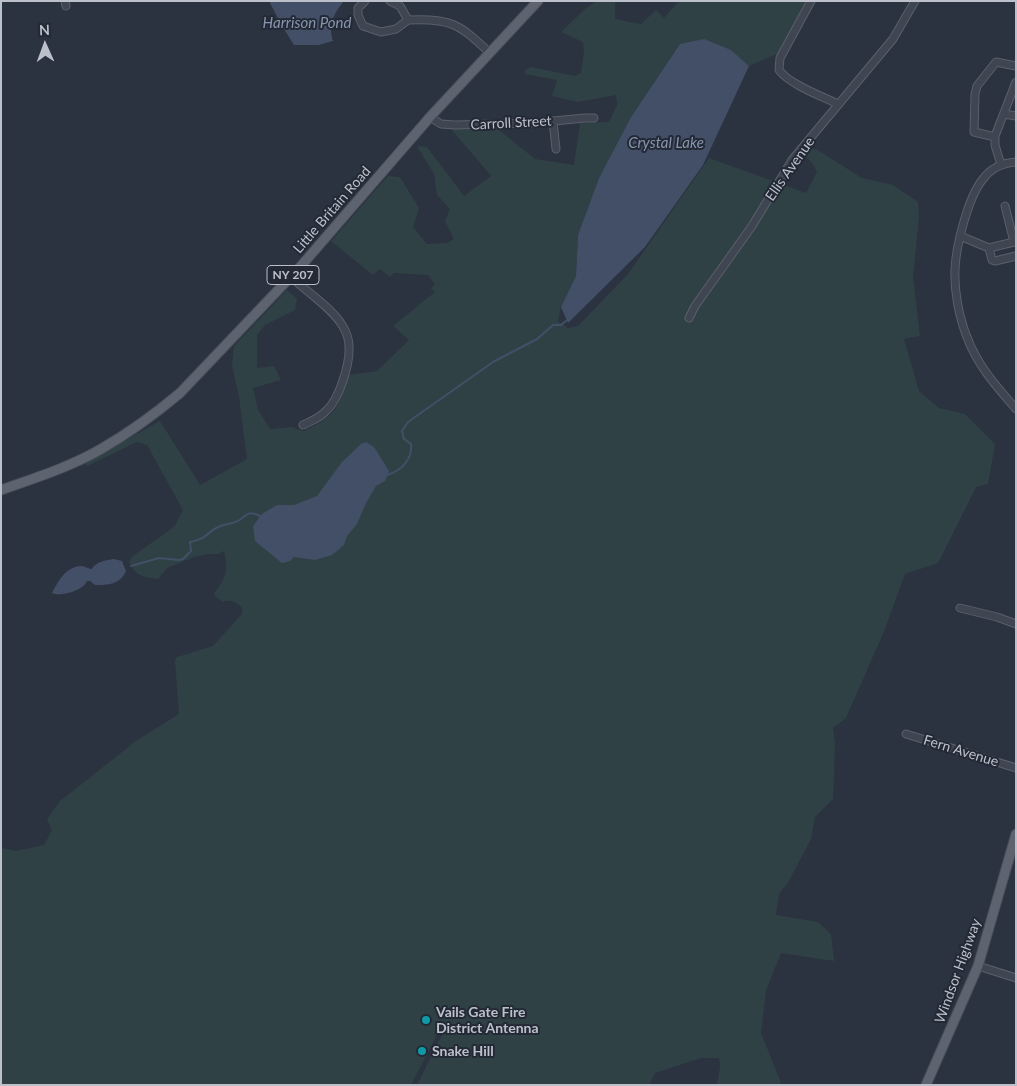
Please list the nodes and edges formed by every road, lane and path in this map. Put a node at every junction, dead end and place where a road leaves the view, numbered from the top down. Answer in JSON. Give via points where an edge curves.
{"nodes":[{"id":1,"x":365,"y":1,"type":"edge"},
{"id":2,"x":390,"y":1,"type":"edge"},
{"id":3,"x":538,"y":1,"type":"edge"},
{"id":4,"x":811,"y":1,"type":"edge"},
{"id":5,"x":915,"y":1,"type":"edge"},
{"id":6,"x":408,"y":20,"type":"junction"},
{"id":7,"x":489,"y":52,"type":"junction"},
{"id":8,"x":1016,"y":66,"type":"edge"},
{"id":9,"x":1016,"y":82,"type":"edge"},
{"id":10,"x":838,"y":104,"type":"junction"},
{"id":11,"x":1004,"y":114,"type":"junction"},
{"id":12,"x":1016,"y":116,"type":"edge"},
{"id":13,"x":430,"y":117,"type":"junction"},
{"id":14,"x":594,"y":118,"type":"dead end"},
{"id":15,"x":552,"y":121,"type":"junction"},
{"id":16,"x":995,"y":137,"type":"junction"},
{"id":17,"x":556,"y":149,"type":"dead end"},
{"id":18,"x":1016,"y":162,"type":"edge"},
{"id":19,"x":1001,"y":165,"type":"junction"},
{"id":20,"x":1005,"y":206,"type":"dead end"},
{"id":21,"x":960,"y":236,"type":"junction"},
{"id":22,"x":1015,"y":245,"type":"edge"},
{"id":23,"x":989,"y":248,"type":"junction"},
{"id":24,"x":1016,"y":256,"type":"edge"},
{"id":25,"x":291,"y":277,"type":"junction"},
{"id":26,"x":689,"y":318,"type":"dead end"},
{"id":27,"x":1016,"y":410,"type":"edge"},
{"id":28,"x":303,"y":425,"type":"dead end"},
{"id":29,"x":1,"y":490,"type":"edge"},
{"id":30,"x":960,"y":608,"type":"dead end"},
{"id":31,"x":1016,"y":624,"type":"edge"},
{"id":32,"x":906,"y":734,"type":"dead end"},
{"id":33,"x":1016,"y":768,"type":"edge"},
{"id":34,"x":1016,"y":834,"type":"edge"},
{"id":35,"x":978,"y":966,"type":"junction"},
{"id":36,"x":1016,"y":978,"type":"edge"},
{"id":37,"x":926,"y":1085,"type":"edge"}],
"edges":[{"from":1,"to":6,"type":"street","via":[[358,8],[363,26],[387,32]]},
{"from":2,"to":6,"type":"street","via":[[400,6]]},
{"from":3,"to":7,"type":"main road","name":"Little Britain Road","number":"NY 207"},
{"from":4,"to":10,"type":"street","via":[[778,64],[779,70]]},
{"from":5,"to":10,"type":"street","name":"Ellis Avenue","via":[[893,39]]},
{"from":6,"to":7,"type":"street","via":[[433,19],[458,27]]},
{"from":7,"to":13,"type":"main road","name":"Little Britain Road","number":"NY 207"},
{"from":8,"to":16,"type":"street","via":[[999,61],[977,86],[974,132]]},
{"from":9,"to":11,"type":"street"},
{"from":10,"to":26,"type":"street","name":"Ellis Avenue","via":[[792,160],[752,226]]},
{"from":11,"to":12,"type":"street"},
{"from":11,"to":16,"type":"street"},
{"from":13,"to":15,"type":"street","name":"Carroll Street","via":[[441,124],[455,125]]},
{"from":13,"to":25,"type":"main road","name":"Little Britain Road","number":"NY 207"},
{"from":14,"to":15,"type":"street","name":"Carroll Street"},
{"from":15,"to":17,"type":"street"},
{"from":16,"to":19,"type":"street"},
{"from":18,"to":19,"type":"street"},
{"from":19,"to":21,"type":"street","via":[[992,169],[979,185]]},
{"from":20,"to":22,"type":"street"},
{"from":21,"to":23,"type":"street"},
{"from":21,"to":27,"type":"street","via":[[956,290],[966,336],[982,367]]},
{"from":22,"to":23,"type":"street"},
{"from":23,"to":24,"type":"street","via":[[995,262]]},
{"from":25,"to":28,"type":"street","via":[[341,323],[349,344],[348,359],[332,405]]},
{"from":25,"to":29,"type":"main road","name":"Little Britain Road","number":"NY 207","via":[[158,411],[92,454]]},
{"from":30,"to":31,"type":"street"},
{"from":32,"to":33,"type":"street","name":"Fern Avenue"},
{"from":34,"to":35,"type":"main road","name":"Windsor Highway"},
{"from":35,"to":36,"type":"street"},
{"from":35,"to":37,"type":"main road","name":"Windsor Highway"}]}
